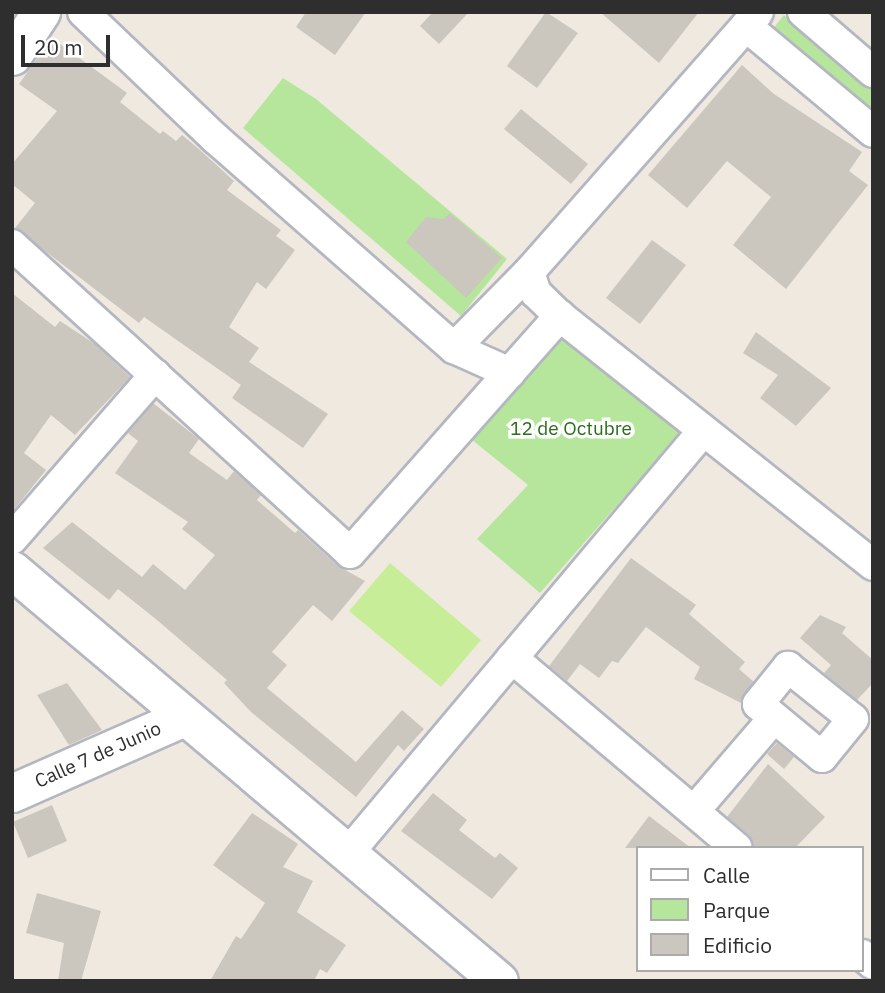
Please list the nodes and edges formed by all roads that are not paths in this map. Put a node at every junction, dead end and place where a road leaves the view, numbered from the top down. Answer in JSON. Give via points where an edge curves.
{"nodes":[{"id":1,"x":41,"y":12,"type":"edge"},
{"id":2,"x":83,"y":12,"type":"edge"},
{"id":3,"x":803,"y":12,"type":"edge"},
{"id":4,"x":752,"y":19,"type":"edge"},
{"id":5,"x":12,"y":56,"type":"edge"},
{"id":6,"x":873,"y":72,"type":"edge"},
{"id":7,"x":873,"y":132,"type":"edge"},
{"id":8,"x":12,"y":245,"type":"edge"},
{"id":9,"x":529,"y":272,"type":"junction"},
{"id":10,"x":560,"y":316,"type":"junction"},
{"id":11,"x":454,"y":348,"type":"junction"},
{"id":12,"x":510,"y":373,"type":"junction"},
{"id":13,"x":155,"y":375,"type":"junction"},
{"id":14,"x":703,"y":431,"type":"junction"},
{"id":15,"x":12,"y":539,"type":"edge"},
{"id":16,"x":873,"y":565,"type":"edge"},
{"id":17,"x":12,"y":570,"type":"edge"},
{"id":18,"x":512,"y":658,"type":"junction"},
{"id":19,"x":184,"y":718,"type":"junction"},
{"id":20,"x":774,"y":718,"type":"dead end"},
{"id":21,"x":12,"y":793,"type":"edge"},
{"id":22,"x":694,"y":811,"type":"junction"},
{"id":23,"x":735,"y":846,"type":"edge"},
{"id":24,"x":349,"y":852,"type":"junction"},
{"id":25,"x":499,"y":981,"type":"edge"}],
"edges":[{"from":1,"to":5,"type":"street"},
{"from":2,"to":11,"type":"street","via":[[216,139]]},
{"from":3,"to":6,"type":"street"},
{"from":4,"to":7,"type":"street"},
{"from":4,"to":9,"type":"street"},
{"from":8,"to":13,"type":"street"},
{"from":9,"to":10,"type":"street","via":[[536,293]]},
{"from":9,"to":11,"type":"street"},
{"from":10,"to":12,"type":"street"},
{"from":10,"to":14,"type":"street"},
{"from":11,"to":12,"type":"street"},
{"from":12,"to":13,"type":"street","via":[[350,553]]},
{"from":13,"to":15,"type":"street"},
{"from":14,"to":16,"type":"street"},
{"from":14,"to":18,"type":"street"},
{"from":17,"to":19,"type":"street"},
{"from":18,"to":22,"type":"street"},
{"from":18,"to":24,"type":"street"},
{"from":19,"to":21,"type":"street","name":"Calle 7 de Junio"},
{"from":19,"to":24,"type":"street"},
{"from":20,"to":22,"type":"street"},
{"from":22,"to":23,"type":"street"},
{"from":24,"to":25,"type":"street"}]}
